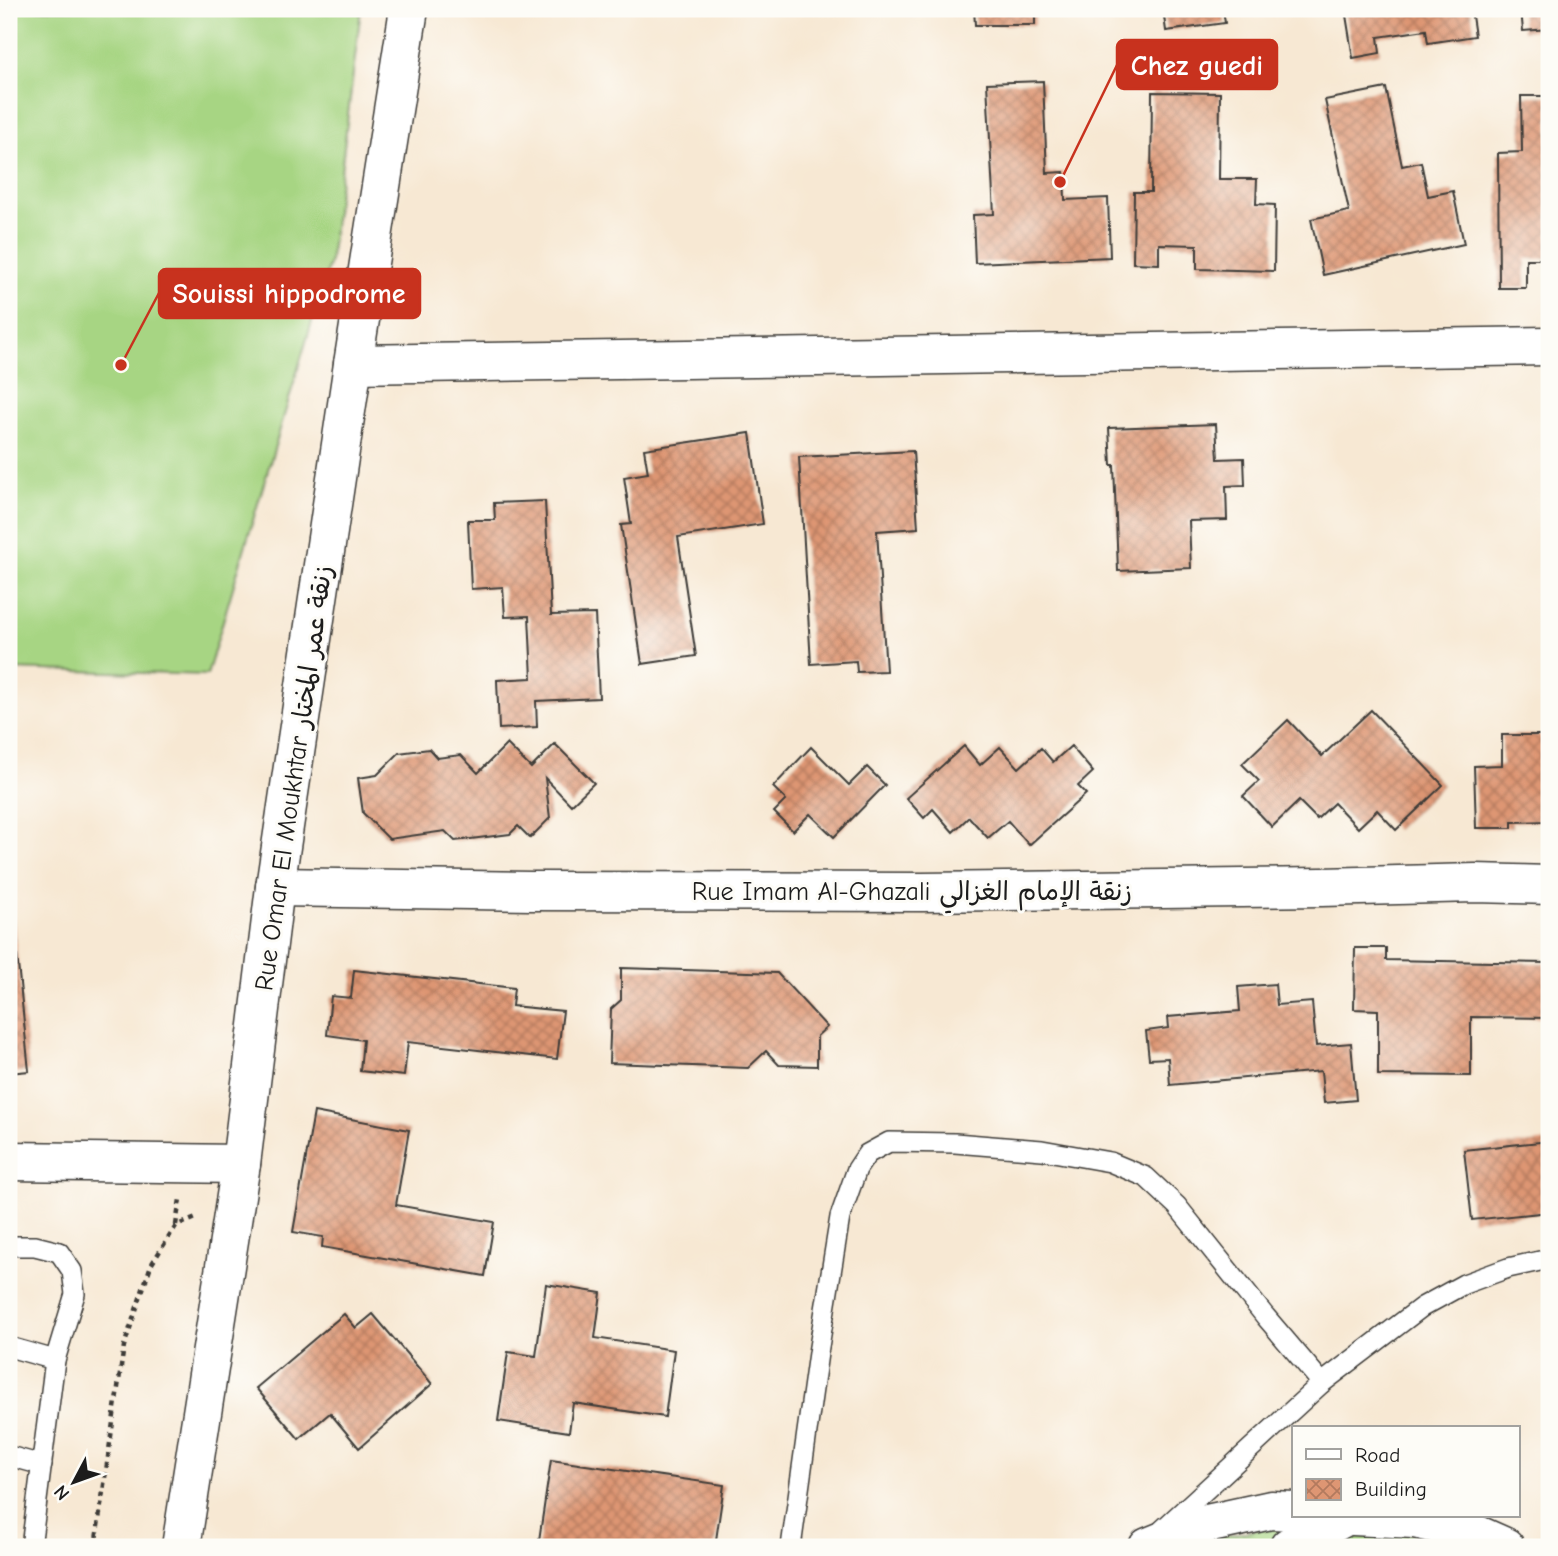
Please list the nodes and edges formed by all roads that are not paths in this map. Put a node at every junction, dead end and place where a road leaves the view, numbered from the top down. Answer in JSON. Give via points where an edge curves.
{"nodes":[{"id":1,"x":409,"y":9,"type":"edge"},
{"id":2,"x":1549,"y":346,"type":"edge"},
{"id":3,"x":353,"y":364,"type":"junction"},
{"id":4,"x":1549,"y":884,"type":"edge"},
{"id":5,"x":275,"y":887,"type":"junction"},
{"id":6,"x":9,"y":1161,"type":"edge"},
{"id":7,"x":242,"y":1164,"type":"junction"},
{"id":8,"x":9,"y":1246,"type":"edge"},
{"id":9,"x":1549,"y":1259,"type":"edge"},
{"id":10,"x":9,"y":1347,"type":"edge"},
{"id":11,"x":55,"y":1360,"type":"junction"},
{"id":12,"x":1322,"y":1383,"type":"junction"},
{"id":13,"x":9,"y":1456,"type":"edge"},
{"id":14,"x":42,"y":1465,"type":"junction"},
{"id":15,"x":1292,"y":1511,"type":"edge"},
{"id":16,"x":1342,"y":1518,"type":"edge"},
{"id":17,"x":1394,"y":1518,"type":"edge"},
{"id":18,"x":31,"y":1547,"type":"edge"},
{"id":19,"x":181,"y":1547,"type":"edge"},
{"id":20,"x":791,"y":1547,"type":"edge"},
{"id":21,"x":1146,"y":1547,"type":"edge"},
{"id":22,"x":1289,"y":1547,"type":"edge"},
{"id":23,"x":1505,"y":1547,"type":"edge"}],
"edges":[{"from":1,"to":3,"type":"street","name":"Rue Omar El Moukhtar زنقة عمر المختار"},
{"from":2,"to":3,"type":"street"},
{"from":3,"to":5,"type":"street","name":"Rue Omar El Moukhtar زنقة عمر المختار"},
{"from":4,"to":5,"type":"street","name":"Rue Imam Al-Ghazali زنقة الإمام الغزالي","via":[[922,892]]},
{"from":5,"to":7,"type":"street","name":"Rue Omar El Moukhtar زنقة عمر المختار"},
{"from":6,"to":7,"type":"street"},
{"from":7,"to":19,"type":"street","name":"Rue Omar El Moukhtar زنقة عمر المختار"},
{"from":8,"to":11,"type":"lane","via":[[59,1252],[72,1271],[75,1294]]},
{"from":9,"to":12,"type":"lane","via":[[1464,1284],[1422,1307]]},
{"from":10,"to":11,"type":"lane"},
{"from":11,"to":14,"type":"lane"},
{"from":12,"to":20,"type":"lane","via":[[1177,1206],[1146,1177],[1110,1162],[1042,1150],[889,1142],[867,1154],[840,1217]]},
{"from":12,"to":21,"type":"lane"},
{"from":13,"to":14,"type":"lane"},
{"from":14,"to":18,"type":"lane"},
{"from":15,"to":21,"type":"street","via":[[1271,1510],[1202,1525]]},
{"from":16,"to":22,"type":"street"},
{"from":17,"to":23,"type":"street","via":[[1469,1531]]}]}
